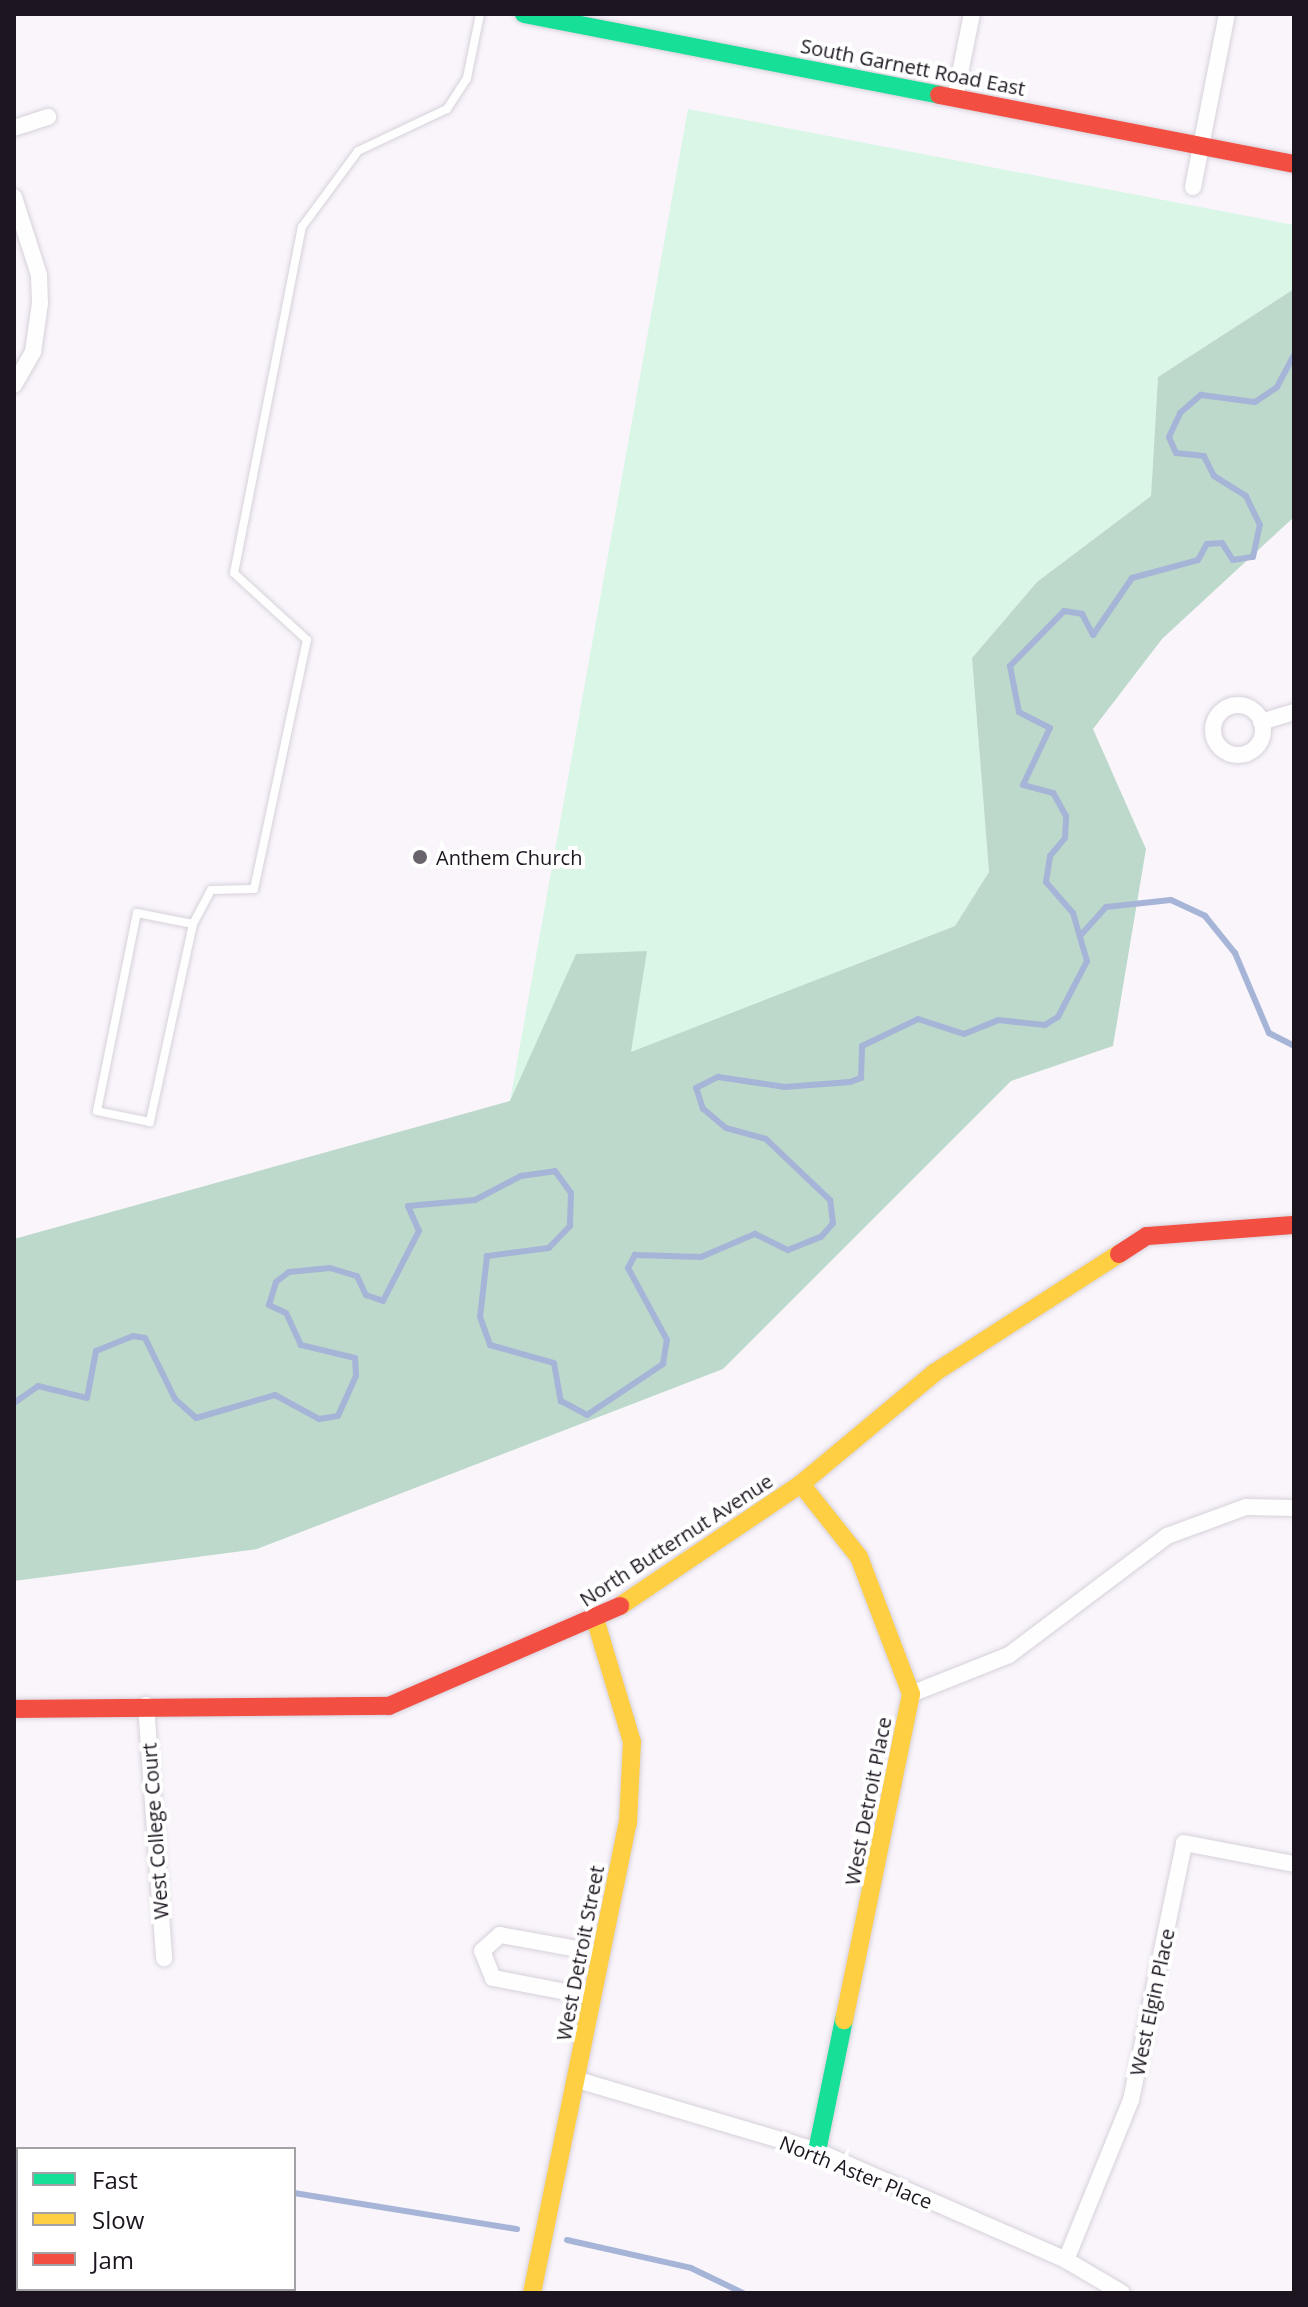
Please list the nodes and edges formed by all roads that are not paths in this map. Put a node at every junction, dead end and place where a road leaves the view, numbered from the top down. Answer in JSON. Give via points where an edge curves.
{"nodes":[{"id":1,"x":480,"y":14,"type":"edge"},
{"id":2,"x":524,"y":14,"type":"edge"},
{"id":3,"x":972,"y":14,"type":"edge"},
{"id":4,"x":1227,"y":14,"type":"edge"},
{"id":5,"x":955,"y":98,"type":"junction"},
{"id":6,"x":48,"y":117,"type":"dead end"},
{"id":7,"x":14,"y":128,"type":"edge"},
{"id":8,"x":1201,"y":146,"type":"junction"},
{"id":9,"x":1294,"y":164,"type":"edge"},
{"id":10,"x":1193,"y":187,"type":"dead end"},
{"id":11,"x":14,"y":197,"type":"edge"},
{"id":12,"x":14,"y":385,"type":"edge"},
{"id":13,"x":1294,"y":712,"type":"edge"},
{"id":14,"x":1261,"y":722,"type":"dead end"},
{"id":15,"x":193,"y":924,"type":"junction"},
{"id":16,"x":1294,"y":1225,"type":"edge"},
{"id":17,"x":801,"y":1484,"type":"junction"},
{"id":18,"x":1294,"y":1508,"type":"edge"},
{"id":19,"x":596,"y":1622,"type":"junction"},
{"id":20,"x":911,"y":1694,"type":"junction"},
{"id":21,"x":146,"y":1705,"type":"junction"},
{"id":22,"x":14,"y":1709,"type":"edge"},
{"id":23,"x":1294,"y":1864,"type":"edge"},
{"id":24,"x":600,"y":1953,"type":"junction"},
{"id":25,"x":164,"y":1958,"type":"dead end"},
{"id":26,"x":592,"y":1997,"type":"junction"},
{"id":27,"x":578,"y":2080,"type":"junction"},
{"id":28,"x":817,"y":2151,"type":"junction"},
{"id":29,"x":1066,"y":2260,"type":"junction"},
{"id":30,"x":532,"y":2293,"type":"edge"},
{"id":31,"x":1122,"y":2293,"type":"edge"}],
"edges":[{"from":1,"to":15,"type":"lane","via":[[467,78],[447,109],[358,151],[302,227],[234,573],[307,640],[254,889],[211,890]]},
{"from":2,"to":5,"type":"street","name":"South Garnett Road East"},
{"from":3,"to":5,"type":"street"},
{"from":4,"to":8,"type":"street"},
{"from":5,"to":8,"type":"street","name":"South Garnett Road East"},
{"from":6,"to":7,"type":"street"},
{"from":8,"to":9,"type":"street","name":"South Garnett Road East"},
{"from":8,"to":10,"type":"street"},
{"from":11,"to":12,"type":"street","via":[[39,275],[40,303],[33,352]]},
{"from":13,"to":14,"type":"street"},
{"from":15,"to":15,"type":"lane","via":[[137,913],[97,1111],[150,1122]]},
{"from":16,"to":17,"type":"street","name":"North Butternut Avenue","via":[[1147,1236],[934,1373]]},
{"from":17,"to":19,"type":"street","name":"North Butternut Avenue"},
{"from":17,"to":20,"type":"street","name":"West Detroit Place","via":[[859,1557]]},
{"from":18,"to":20,"type":"street","via":[[1246,1507],[1167,1536],[1009,1655]]},
{"from":19,"to":21,"type":"street","name":"North Butternut Avenue","via":[[389,1706]]},
{"from":19,"to":24,"type":"street","name":"West Detroit Street","via":[[632,1742],[628,1823]]},
{"from":20,"to":28,"type":"street","name":"West Detroit Place"},
{"from":21,"to":22,"type":"street","name":"North Butternut Avenue"},
{"from":21,"to":25,"type":"street","name":"West College Court"},
{"from":23,"to":29,"type":"street","name":"West Elgin Place","via":[[1184,1843],[1131,2100]]},
{"from":24,"to":26,"type":"street","name":"West Detroit Street"},
{"from":24,"to":26,"type":"street","via":[[500,1935],[482,1951],[493,1978]]},
{"from":26,"to":27,"type":"street","name":"West Detroit Street"},
{"from":27,"to":28,"type":"street","name":"North Aster Place"},
{"from":27,"to":30,"type":"street","name":"West Detroit Street"},
{"from":28,"to":29,"type":"street","name":"North Aster Place"},
{"from":29,"to":31,"type":"street","name":"North Aster Place"}]}
